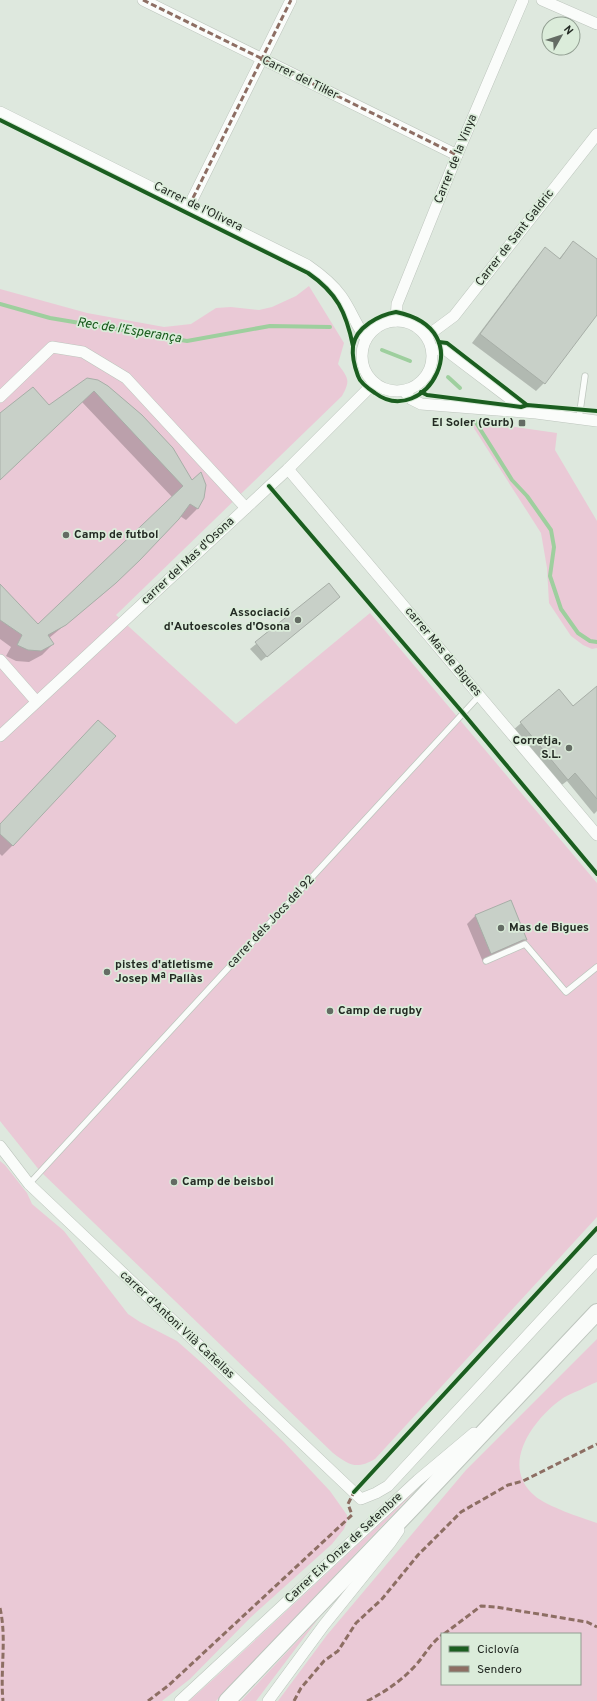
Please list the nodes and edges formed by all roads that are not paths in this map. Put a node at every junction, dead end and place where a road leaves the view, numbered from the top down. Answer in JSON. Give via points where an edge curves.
{"nodes":[{"id":1,"x":143,"y":0,"type":"edge"},
{"id":2,"x":292,"y":0,"type":"edge"},
{"id":3,"x":523,"y":0,"type":"edge"},
{"id":4,"x":542,"y":0,"type":"edge"},
{"id":5,"x":597,"y":24,"type":"edge"},
{"id":6,"x":262,"y":59,"type":"junction"},
{"id":7,"x":0,"y":112,"type":"edge"},
{"id":8,"x":597,"y":134,"type":"edge"},
{"id":9,"x":457,"y":155,"type":"junction"},
{"id":10,"x":189,"y":206,"type":"junction"},
{"id":11,"x":396,"y":321,"type":"junction"},
{"id":12,"x":427,"y":336,"type":"junction"},
{"id":13,"x":366,"y":339,"type":"junction"},
{"id":14,"x":432,"y":349,"type":"junction"},
{"id":15,"x":585,"y":376,"type":"dead end"},
{"id":16,"x":374,"y":383,"type":"junction"},
{"id":17,"x":404,"y":391,"type":"junction"},
{"id":18,"x":0,"y":397,"type":"edge"},
{"id":19,"x":536,"y":413,"type":"junction"},
{"id":20,"x":578,"y":418,"type":"junction"},
{"id":21,"x":597,"y":421,"type":"edge"},
{"id":22,"x":288,"y":469,"type":"junction"},
{"id":23,"x":246,"y":508,"type":"junction"},
{"id":24,"x":0,"y":660,"type":"edge"},
{"id":25,"x":480,"y":695,"type":"junction"},
{"id":26,"x":36,"y":701,"type":"junction"},
{"id":27,"x":0,"y":736,"type":"edge"},
{"id":28,"x":597,"y":835,"type":"edge"},
{"id":29,"x":486,"y":961,"type":"dead end"},
{"id":30,"x":597,"y":966,"type":"edge"},
{"id":31,"x":0,"y":1146,"type":"edge"},
{"id":32,"x":29,"y":1184,"type":"junction"},
{"id":33,"x":597,"y":1260,"type":"edge"},
{"id":34,"x":597,"y":1312,"type":"edge"},
{"id":35,"x":513,"y":1401,"type":"junction"},
{"id":36,"x":361,"y":1499,"type":"joint"},
{"id":37,"x":413,"y":1507,"type":"junction"},
{"id":38,"x":180,"y":1701,"type":"edge"},
{"id":39,"x":227,"y":1701,"type":"edge"},
{"id":40,"x":268,"y":1701,"type":"edge"}],
"edges":[{"from":1,"to":6,"type":"street","name":"Carrer del Til·ler"},
{"from":2,"to":6,"type":"street"},
{"from":3,"to":9,"type":"street","name":"Carrer de la Vinya"},
{"from":4,"to":5,"type":"street"},
{"from":6,"to":9,"type":"street","name":"Carrer del Til·ler"},
{"from":6,"to":10,"type":"street"},
{"from":7,"to":10,"type":"street","name":"Carrer de l'Olivera"},
{"from":8,"to":12,"type":"street","name":"Carrer de Sant Galdric","via":[[454,316]]},
{"from":9,"to":11,"type":"street","name":"Carrer de la Vinya","via":[[397,304]]},
{"from":10,"to":13,"type":"street","name":"Carrer de l'Olivera","via":[[307,265],[341,295]]},
{"from":11,"to":12,"type":"street","via":[[410,323]]},
{"from":11,"to":13,"type":"street","via":[[378,326]]},
{"from":12,"to":14,"type":"street"},
{"from":13,"to":16,"type":"street","via":[[362,362],[365,372]]},
{"from":14,"to":17,"type":"street","via":[[432,362],[428,374],[415,387]]},
{"from":14,"to":19,"type":"street","via":[[446,350],[521,407]]},
{"from":15,"to":20,"type":"lane"},
{"from":16,"to":17,"type":"street","via":[[391,391]]},
{"from":16,"to":22,"type":"street","name":"carrer del Mas d'Osona"},
{"from":17,"to":19,"type":"street","via":[[411,399],[421,404]]},
{"from":18,"to":23,"type":"street","via":[[52,347],[83,352],[126,378]]},
{"from":19,"to":20,"type":"street"},
{"from":20,"to":21,"type":"street"},
{"from":22,"to":23,"type":"street","name":"carrer del Mas d'Osona"},
{"from":22,"to":25,"type":"street","name":"carrer Mas de Bigues"},
{"from":23,"to":26,"type":"street","name":"carrer del Mas d'Osona"},
{"from":24,"to":26,"type":"street"},
{"from":25,"to":28,"type":"street","name":"carrer Mas de Bigues"},
{"from":25,"to":32,"type":"lane","name":"carrer dels Jocs del 92"},
{"from":26,"to":27,"type":"street","name":"carrer del Mas d'Osona"},
{"from":29,"to":30,"type":"lane","via":[[525,944],[566,992]]},
{"from":31,"to":32,"type":"street","name":"carrer d'Antoni Vilà Cañellas"},
{"from":32,"to":36,"type":"street","name":"carrer d'Antoni Vilà Cañellas"},
{"from":33,"to":36,"type":"street","name":"Carrer Eix Onze de Setembre","via":[[388,1486],[376,1494]]},
{"from":34,"to":35,"type":"street","name":"Carrer Eix Onze de Setembre"},
{"from":35,"to":37,"type":"street","name":"Carrer Eix Onze de Setembre"},
{"from":35,"to":38,"type":"street","name":"Carrer Eix Onze de Setembre","via":[[418,1480]]},
{"from":37,"to":39,"type":"street","name":"Carrer Eix Onze de Setembre"},
{"from":37,"to":40,"type":"street","name":"Carrer Eix Onze de Setembre","via":[[390,1543],[324,1625]]}]}
